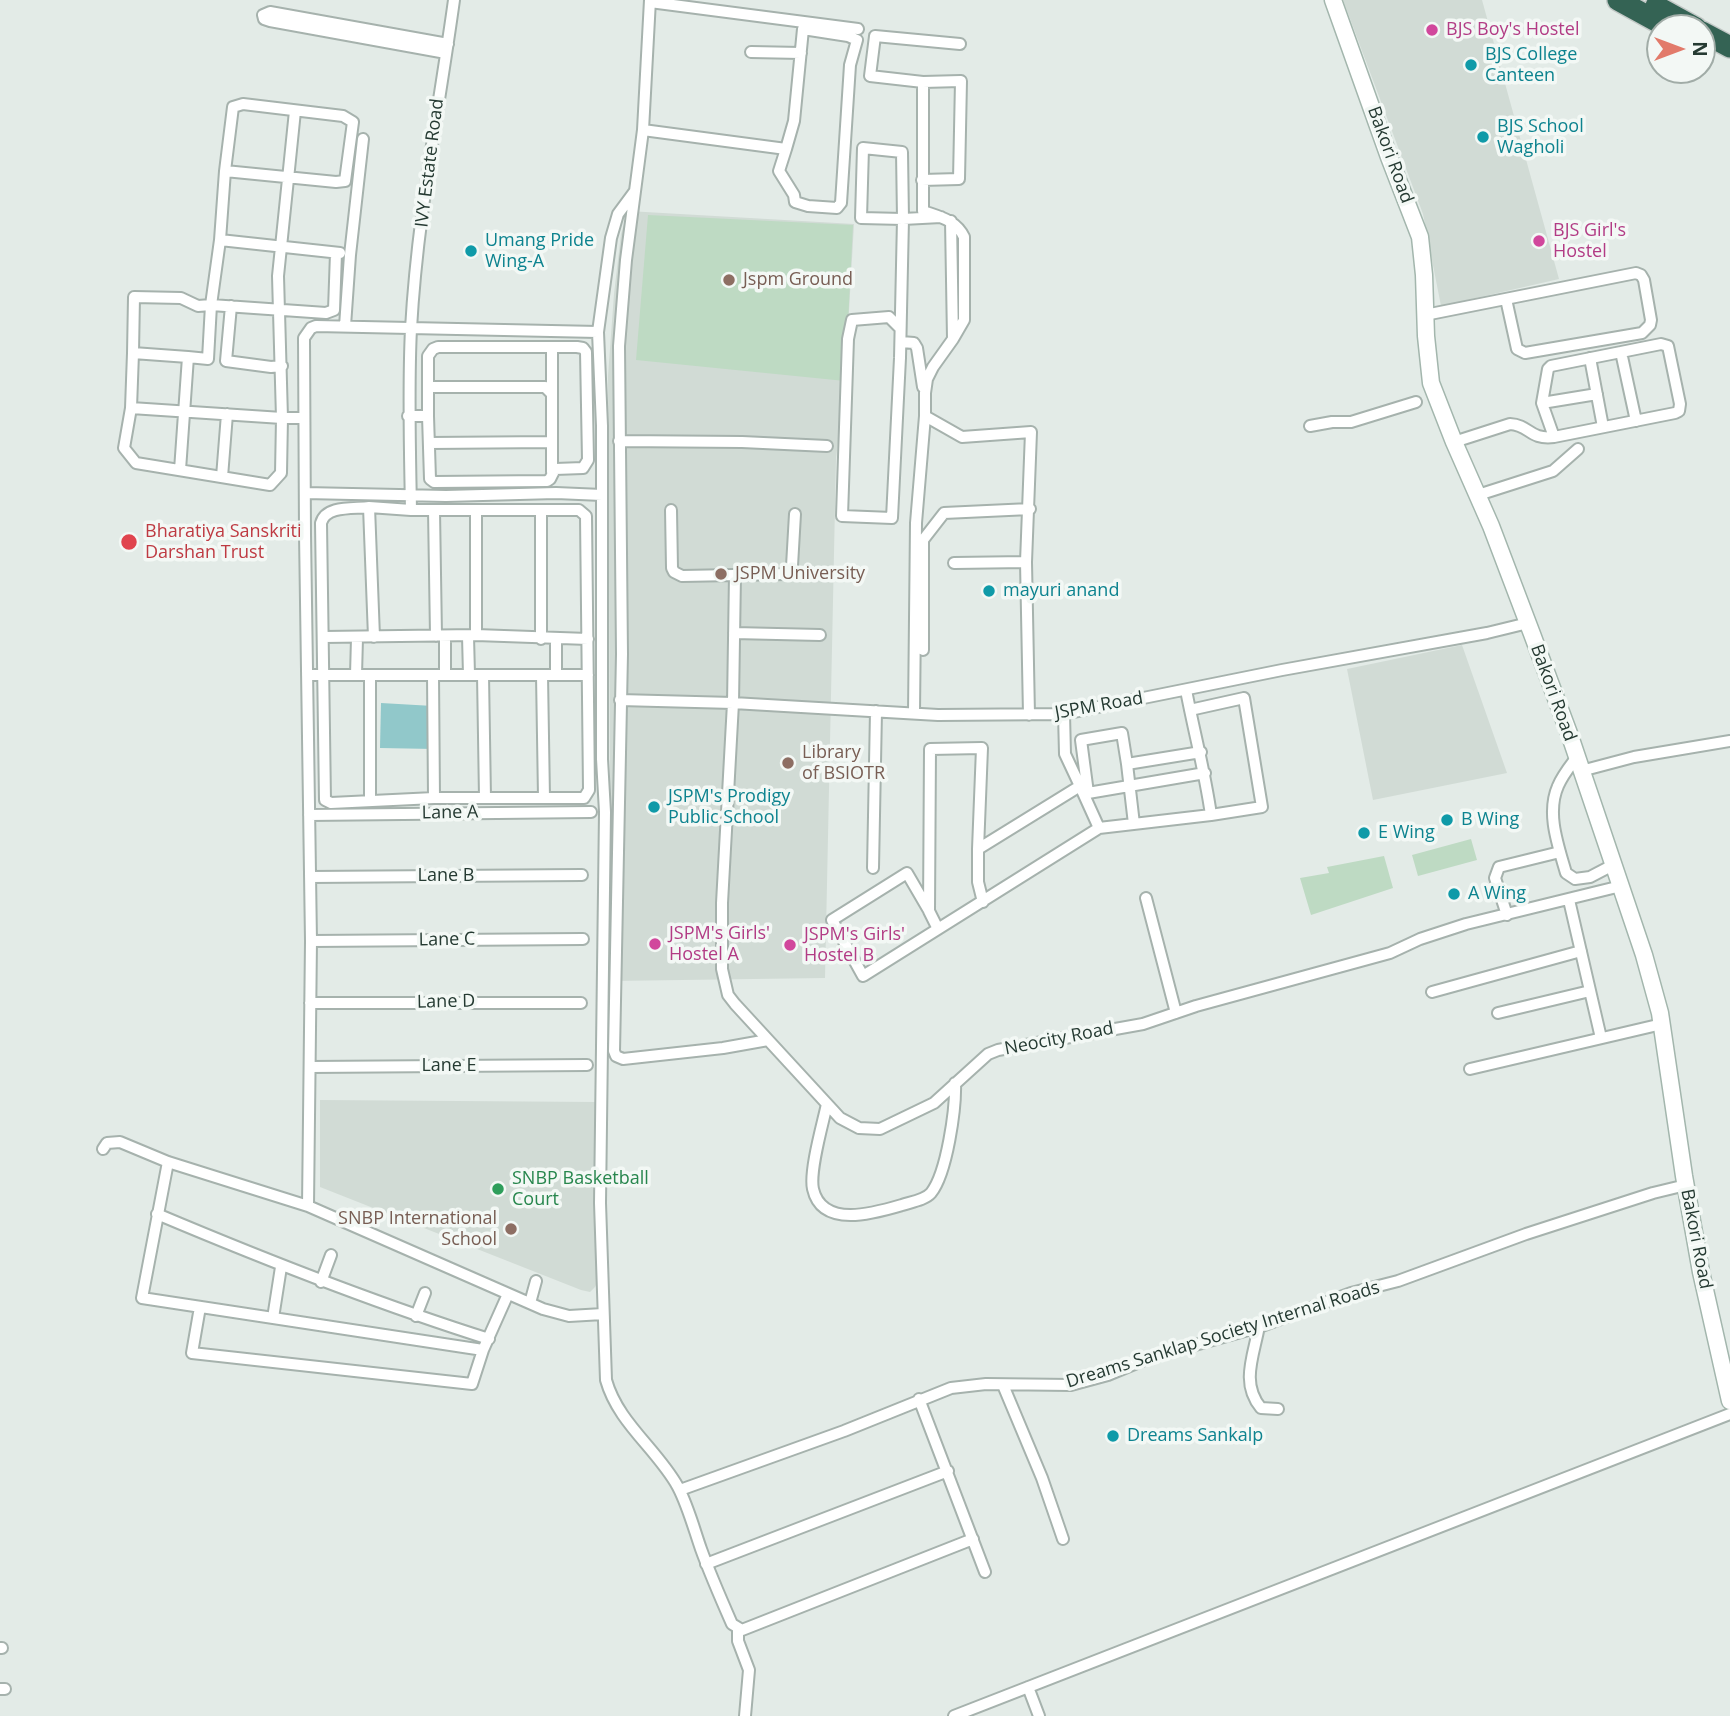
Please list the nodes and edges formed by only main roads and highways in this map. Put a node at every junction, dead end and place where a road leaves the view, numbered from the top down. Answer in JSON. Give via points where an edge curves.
{"nodes":[{"id":1,"x":1618,"y":0,"type":"edge"},
{"id":2,"x":1645,"y":0,"type":"edge"},
{"id":3,"x":1670,"y":14,"type":"edge"},
{"id":4,"x":1646,"y":15,"type":"edge"}],
"edges":[{"from":1,"to":4,"type":"highway"},
{"from":2,"to":3,"type":"highway"}]}
